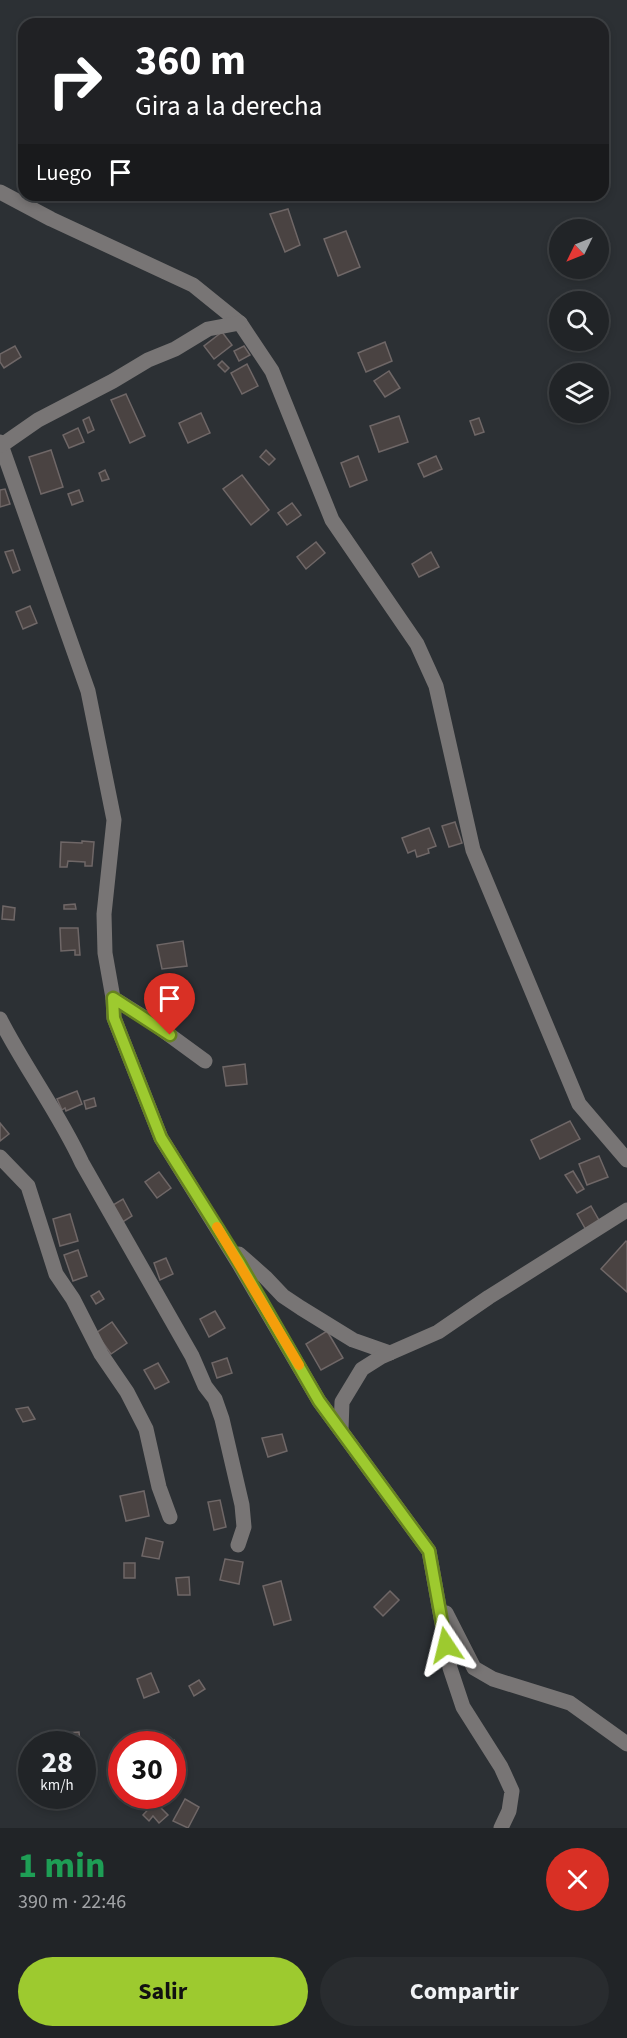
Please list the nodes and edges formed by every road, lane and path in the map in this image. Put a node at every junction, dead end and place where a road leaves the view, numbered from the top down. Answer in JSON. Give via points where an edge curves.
{"nodes":[{"id":1,"x":0,"y":192,"type":"edge"},
{"id":2,"x":240,"y":323,"type":"junction"},
{"id":3,"x":1,"y":443,"type":"edge"},
{"id":4,"x":113,"y":998,"type":"junction"},
{"id":5,"x":0,"y":1019,"type":"edge"},
{"id":6,"x":205,"y":1061,"type":"dead end"},
{"id":7,"x":0,"y":1157,"type":"edge"},
{"id":8,"x":627,"y":1160,"type":"edge"},
{"id":9,"x":627,"y":1210,"type":"edge"},
{"id":10,"x":228,"y":1245,"type":"junction"},
{"id":11,"x":390,"y":1353,"type":"junction"},
{"id":12,"x":341,"y":1430,"type":"junction"},
{"id":13,"x":170,"y":1517,"type":"dead end"},
{"id":14,"x":238,"y":1545,"type":"dead end"},
{"id":15,"x":438,"y":1597,"type":"junction"},
{"id":16,"x":627,"y":1744,"type":"edge"},
{"id":17,"x":501,"y":1828,"type":"edge"}],
"edges":[{"from":1,"to":2,"type":"street","via":[[193,285]]},
{"from":2,"to":3,"type":"street","via":[[208,329]]},
{"from":2,"to":8,"type":"street","via":[[272,371],[332,520],[417,644],[436,686],[473,850],[579,1104]]},
{"from":3,"to":4,"type":"street","via":[[88,691],[114,820],[104,914],[105,953]]},
{"from":4,"to":6,"type":"street"},
{"from":4,"to":10,"type":"street","via":[[114,1018],[161,1138]]},
{"from":5,"to":14,"type":"street","via":[[68,1133],[215,1399],[242,1506],[244,1527]]},
{"from":7,"to":13,"type":"street","via":[[28,1186],[56,1274],[146,1429]]},
{"from":9,"to":11,"type":"street","via":[[438,1332]]},
{"from":10,"to":11,"type":"street","via":[[283,1296],[353,1340]]},
{"from":10,"to":12,"type":"street","via":[[319,1401]]},
{"from":11,"to":12,"type":"street","via":[[362,1369],[342,1402]]},
{"from":12,"to":15,"type":"street","via":[[429,1551]]},
{"from":15,"to":16,"type":"street","via":[[474,1668],[493,1679],[570,1702]]},
{"from":15,"to":17,"type":"street","via":[[450,1668],[463,1707],[512,1791]]}]}
